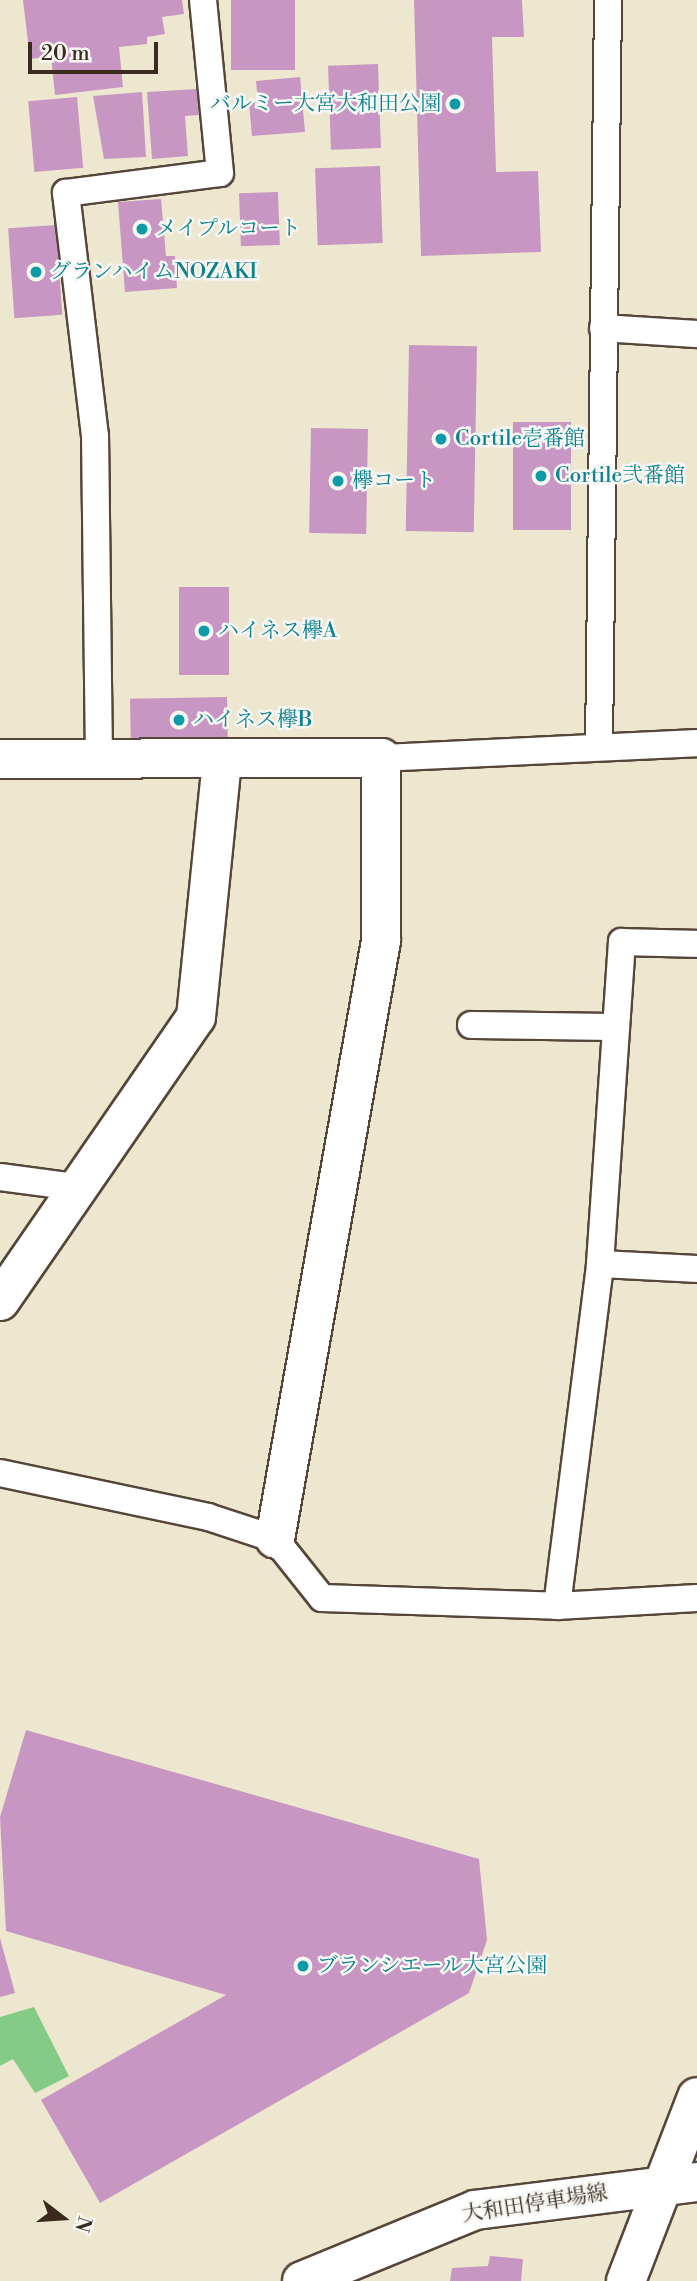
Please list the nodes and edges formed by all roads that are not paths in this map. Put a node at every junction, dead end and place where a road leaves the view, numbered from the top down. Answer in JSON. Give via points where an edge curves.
{"nodes":[{"id":1,"x":203,"y":0,"type":"edge"},
{"id":2,"x":608,"y":0,"type":"edge"},
{"id":3,"x":603,"y":328,"type":"junction"},
{"id":4,"x":697,"y":334,"type":"edge"},
{"id":5,"x":697,"y":743,"type":"edge"},
{"id":6,"x":599,"y":747,"type":"junction"},
{"id":7,"x":381,"y":758,"type":"junction"},
{"id":8,"x":0,"y":759,"type":"edge"},
{"id":9,"x":99,"y":761,"type":"junction"},
{"id":10,"x":222,"y":763,"type":"junction"},
{"id":11,"x":697,"y":944,"type":"edge"},
{"id":12,"x":471,"y":1025,"type":"dead end"},
{"id":13,"x":617,"y":1027,"type":"junction"},
{"id":14,"x":0,"y":1177,"type":"edge"},
{"id":15,"x":76,"y":1187,"type":"junction"},
{"id":16,"x":600,"y":1264,"type":"junction"},
{"id":17,"x":697,"y":1269,"type":"edge"},
{"id":18,"x":0,"y":1301,"type":"edge"},
{"id":19,"x":0,"y":1472,"type":"edge"},
{"id":20,"x":275,"y":1538,"type":"junction"},
{"id":21,"x":697,"y":1598,"type":"edge"},
{"id":22,"x":557,"y":1606,"type":"junction"},
{"id":23,"x":697,"y":2097,"type":"edge"},
{"id":24,"x":697,"y":2182,"type":"edge"},
{"id":25,"x":660,"y":2185,"type":"junction"},
{"id":26,"x":302,"y":2281,"type":"edge"},
{"id":27,"x":626,"y":2281,"type":"edge"}],
"edges":[{"from":1,"to":9,"type":"lane","via":[[220,173],[66,193],[95,436]]},
{"from":2,"to":3,"type":"lane"},
{"from":3,"to":4,"type":"lane"},
{"from":3,"to":6,"type":"lane"},
{"from":5,"to":6,"type":"lane"},
{"from":6,"to":7,"type":"lane"},
{"from":7,"to":10,"type":"street"},
{"from":7,"to":20,"type":"street","via":[[381,941]]},
{"from":8,"to":9,"type":"street"},
{"from":9,"to":10,"type":"street"},
{"from":10,"to":15,"type":"street","via":[[196,1017]]},
{"from":11,"to":13,"type":"lane","via":[[622,942]]},
{"from":12,"to":13,"type":"lane"},
{"from":13,"to":16,"type":"lane"},
{"from":14,"to":15,"type":"lane"},
{"from":15,"to":18,"type":"street"},
{"from":16,"to":17,"type":"lane"},
{"from":16,"to":22,"type":"lane"},
{"from":19,"to":20,"type":"lane","via":[[208,1517]]},
{"from":20,"to":22,"type":"lane","via":[[322,1598]]},
{"from":21,"to":22,"type":"lane"},
{"from":23,"to":25,"type":"street"},
{"from":24,"to":25,"type":"street","name":"大和田停車場線"},
{"from":25,"to":26,"type":"street","name":"大和田停車場線","via":[[475,2210]]},
{"from":25,"to":27,"type":"street"}]}
